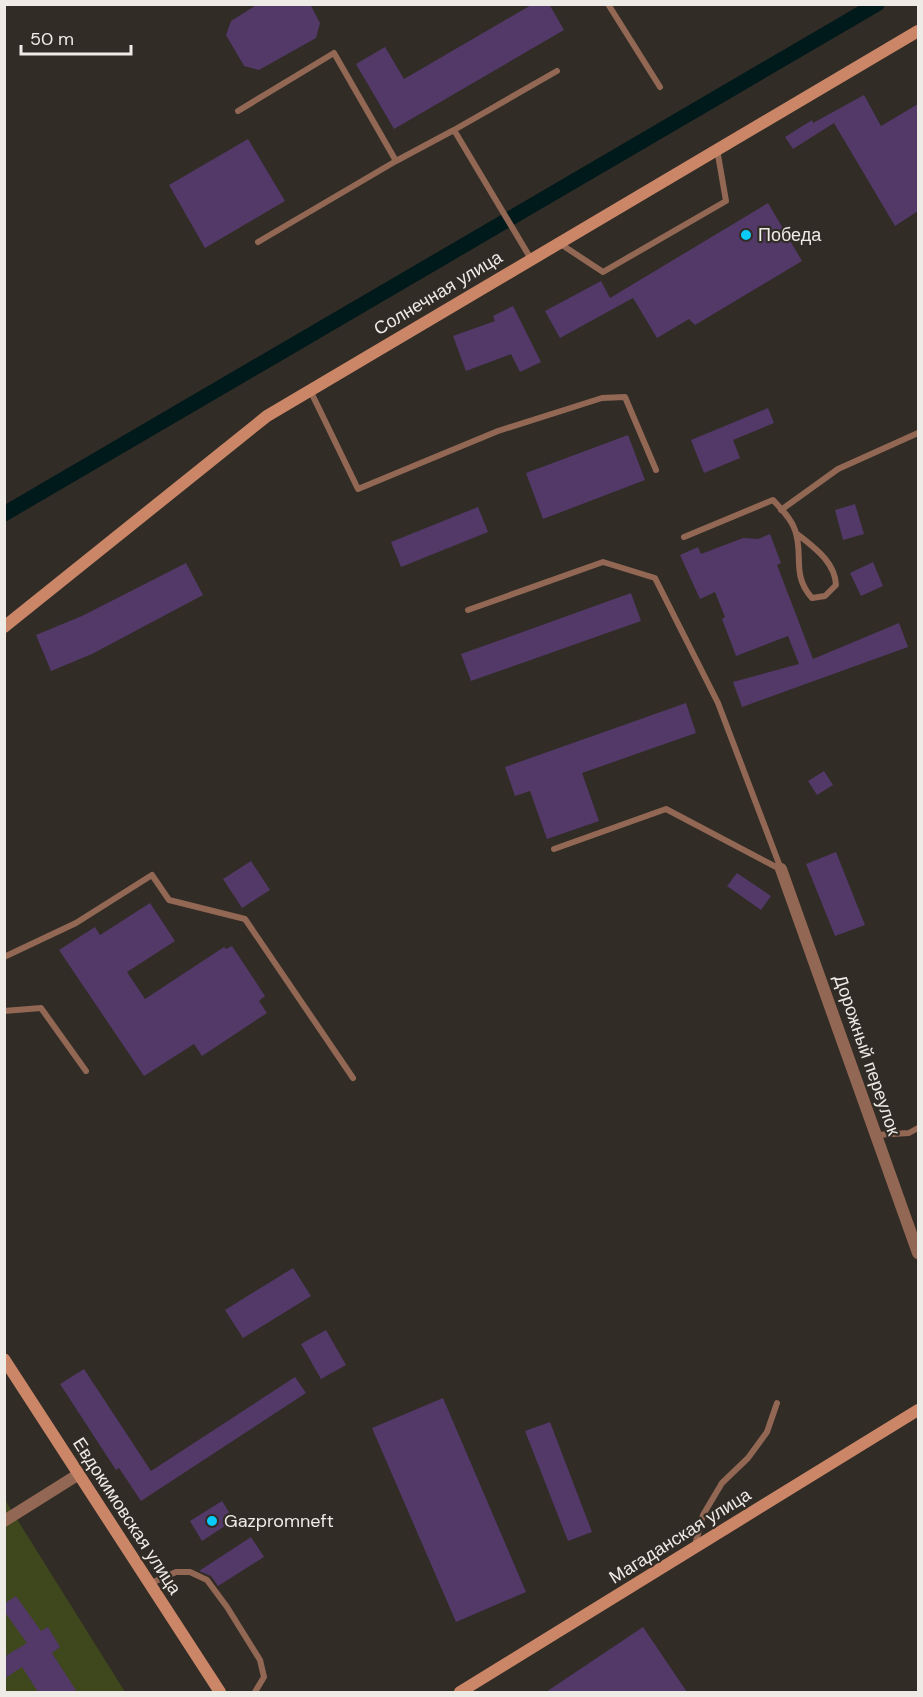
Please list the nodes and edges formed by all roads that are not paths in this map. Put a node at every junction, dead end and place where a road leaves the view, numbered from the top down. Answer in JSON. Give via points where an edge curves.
{"nodes":[{"id":1,"x":608,"y":4,"type":"edge"},
{"id":2,"x":918,"y":31,"type":"edge"},
{"id":3,"x":557,"y":70,"type":"dead end"},
{"id":4,"x":660,"y":87,"type":"dead end"},
{"id":5,"x":238,"y":111,"type":"dead end"},
{"id":6,"x":454,"y":130,"type":"junction"},
{"id":7,"x":717,"y":149,"type":"junction"},
{"id":8,"x":396,"y":161,"type":"junction"},
{"id":9,"x":258,"y":242,"type":"dead end"},
{"id":10,"x":558,"y":243,"type":"junction"},
{"id":11,"x":531,"y":259,"type":"junction"},
{"id":12,"x":310,"y":390,"type":"junction"},
{"id":13,"x":918,"y":433,"type":"edge"},
{"id":14,"x":656,"y":470,"type":"dead end"},
{"id":15,"x":781,"y":510,"type":"junction"},
{"id":16,"x":796,"y":533,"type":"junction"},
{"id":17,"x":684,"y":537,"type":"dead end"},
{"id":18,"x":468,"y":610,"type":"dead end"},
{"id":19,"x":4,"y":627,"type":"edge"},
{"id":20,"x":554,"y":849,"type":"dead end"},
{"id":21,"x":781,"y":869,"type":"junction"},
{"id":22,"x":4,"y":957,"type":"edge"},
{"id":23,"x":4,"y":1011,"type":"edge"},
{"id":24,"x":86,"y":1071,"type":"dead end"},
{"id":25,"x":353,"y":1078,"type":"dead end"},
{"id":26,"x":918,"y":1128,"type":"edge"},
{"id":27,"x":876,"y":1135,"type":"junction"},
{"id":28,"x":918,"y":1253,"type":"edge"},
{"id":29,"x":4,"y":1359,"type":"edge"},
{"id":30,"x":777,"y":1403,"type":"dead end"},
{"id":31,"x":918,"y":1410,"type":"edge"},
{"id":32,"x":79,"y":1474,"type":"junction"},
{"id":33,"x":4,"y":1521,"type":"edge"},
{"id":34,"x":694,"y":1549,"type":"junction"},
{"id":35,"x":149,"y":1584,"type":"junction"},
{"id":36,"x":220,"y":1692,"type":"edge"},
{"id":37,"x":255,"y":1692,"type":"edge"},
{"id":38,"x":460,"y":1692,"type":"edge"}],
"edges":[{"from":1,"to":4,"type":"lane"},
{"from":2,"to":7,"type":"main road","name":"Солнечная улица"},
{"from":3,"to":6,"type":"lane"},
{"from":5,"to":8,"type":"lane","via":[[334,53]]},
{"from":6,"to":8,"type":"lane"},
{"from":6,"to":11,"type":"lane"},
{"from":7,"to":10,"type":"main road","name":"Солнечная улица"},
{"from":7,"to":10,"type":"lane","via":[[726,201],[701,216],[603,272]]},
{"from":8,"to":9,"type":"lane"},
{"from":10,"to":11,"type":"main road","name":"Солнечная улица"},
{"from":11,"to":12,"type":"main road","name":"Солнечная улица"},
{"from":12,"to":14,"type":"lane","via":[[358,489],[498,431],[602,398],[625,397]]},
{"from":12,"to":19,"type":"main road","name":"Солнечная улица","via":[[267,416]]},
{"from":13,"to":15,"type":"lane","via":[[838,469]]},
{"from":15,"to":16,"type":"lane"},
{"from":15,"to":17,"type":"lane","via":[[772,500]]},
{"from":16,"to":16,"type":"lane","via":[[803,587],[812,598],[825,596],[836,585],[835,573],[821,554]]},
{"from":18,"to":21,"type":"lane","via":[[603,562],[655,578],[718,703]]},
{"from":20,"to":21,"type":"lane","via":[[666,809]]},
{"from":21,"to":27,"type":"street","name":"Дорожный переулок"},
{"from":22,"to":25,"type":"lane","via":[[76,923],[152,875],[169,900],[246,919]]},
{"from":23,"to":24,"type":"lane","via":[[41,1008]]},
{"from":26,"to":27,"type":"lane","via":[[909,1133]]},
{"from":27,"to":28,"type":"street","name":"Дорожный переулок"},
{"from":29,"to":32,"type":"main road","name":"Евдокимовская улица"},
{"from":30,"to":34,"type":"lane","via":[[767,1432],[722,1483],[703,1515]]},
{"from":31,"to":34,"type":"main road","name":"Магаданская улица"},
{"from":32,"to":33,"type":"street"},
{"from":32,"to":35,"type":"main road","name":"Евдокимовская улица"},
{"from":34,"to":38,"type":"main road","name":"Магаданская улица"},
{"from":35,"to":36,"type":"main road","name":"Евдокимовская улица"},
{"from":35,"to":37,"type":"lane","via":[[176,1572],[190,1572],[207,1580],[260,1660],[264,1677]]}]}
